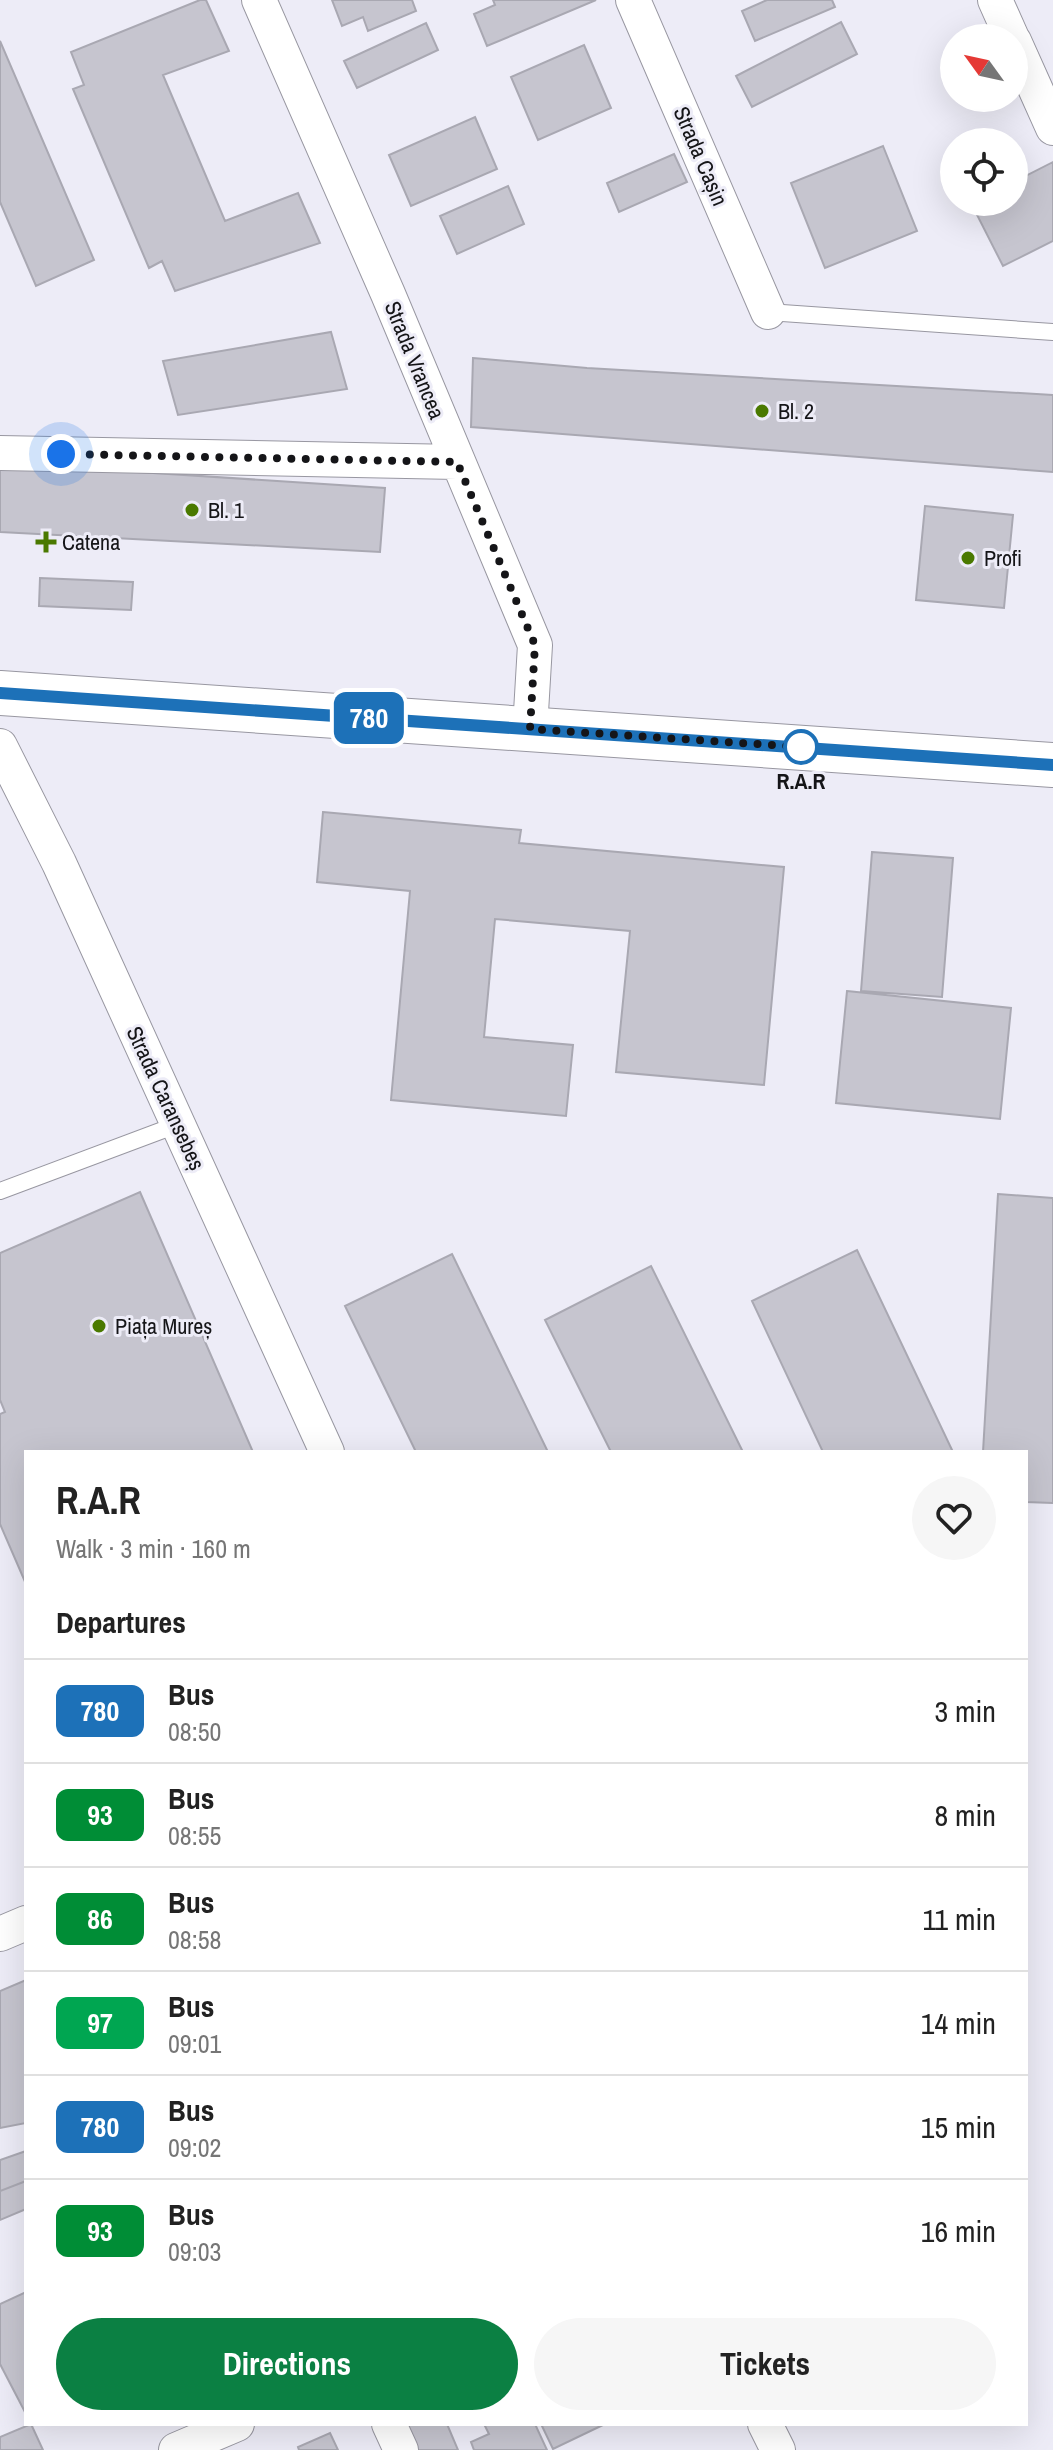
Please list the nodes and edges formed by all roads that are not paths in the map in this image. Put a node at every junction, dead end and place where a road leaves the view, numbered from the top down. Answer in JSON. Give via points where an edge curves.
{"nodes":[{"id":1,"x":259,"y":0,"type":"edge"},
{"id":2,"x":633,"y":0,"type":"edge"},
{"id":3,"x":995,"y":0,"type":"edge"},
{"id":4,"x":1006,"y":24,"type":"edge"},
{"id":5,"x":1028,"y":73,"type":"edge"},
{"id":6,"x":1053,"y":128,"type":"edge"},
{"id":7,"x":768,"y":312,"type":"joint"},
{"id":8,"x":1053,"y":332,"type":"edge"},
{"id":9,"x":0,"y":453,"type":"edge"},
{"id":10,"x":457,"y":462,"type":"junction"},
{"id":11,"x":0,"y":693,"type":"edge"},
{"id":12,"x":530,"y":729,"type":"junction"},
{"id":13,"x":0,"y":746,"type":"edge"},
{"id":14,"x":1053,"y":765,"type":"edge"},
{"id":15,"x":179,"y":1124,"type":"junction"},
{"id":16,"x":0,"y":1191,"type":"edge"},
{"id":17,"x":326,"y":1450,"type":"edge"},
{"id":18,"x":24,"y":1924,"type":"edge"},
{"id":19,"x":0,"y":1934,"type":"edge"},
{"id":20,"x":232,"y":2426,"type":"edge"},
{"id":21,"x":390,"y":2426,"type":"edge"},
{"id":22,"x":766,"y":2426,"type":"edge"},
{"id":23,"x":176,"y":2450,"type":"edge"},
{"id":24,"x":401,"y":2450,"type":"edge"},
{"id":25,"x":778,"y":2450,"type":"edge"}],
"edges":[{"from":1,"to":10,"type":"street","name":"Strada Vrancea"},
{"from":2,"to":7,"type":"street","name":"Strada Cașin"},
{"from":3,"to":4,"type":"street"},
{"from":5,"to":6,"type":"street"},
{"from":7,"to":8,"type":"lane"},
{"from":9,"to":10,"type":"street"},
{"from":10,"to":12,"type":"street","name":"Strada Vrancea","via":[[535,645]]},
{"from":11,"to":12,"type":"main road"},
{"from":12,"to":14,"type":"main road"},
{"from":13,"to":15,"type":"street","name":"Strada Caransebeș"},
{"from":15,"to":16,"type":"lane"},
{"from":15,"to":17,"type":"street","name":"Strada Caransebeș"},
{"from":18,"to":19,"type":"street"},
{"from":20,"to":23,"type":"street"},
{"from":21,"to":24,"type":"street"},
{"from":22,"to":25,"type":"street"}]}
